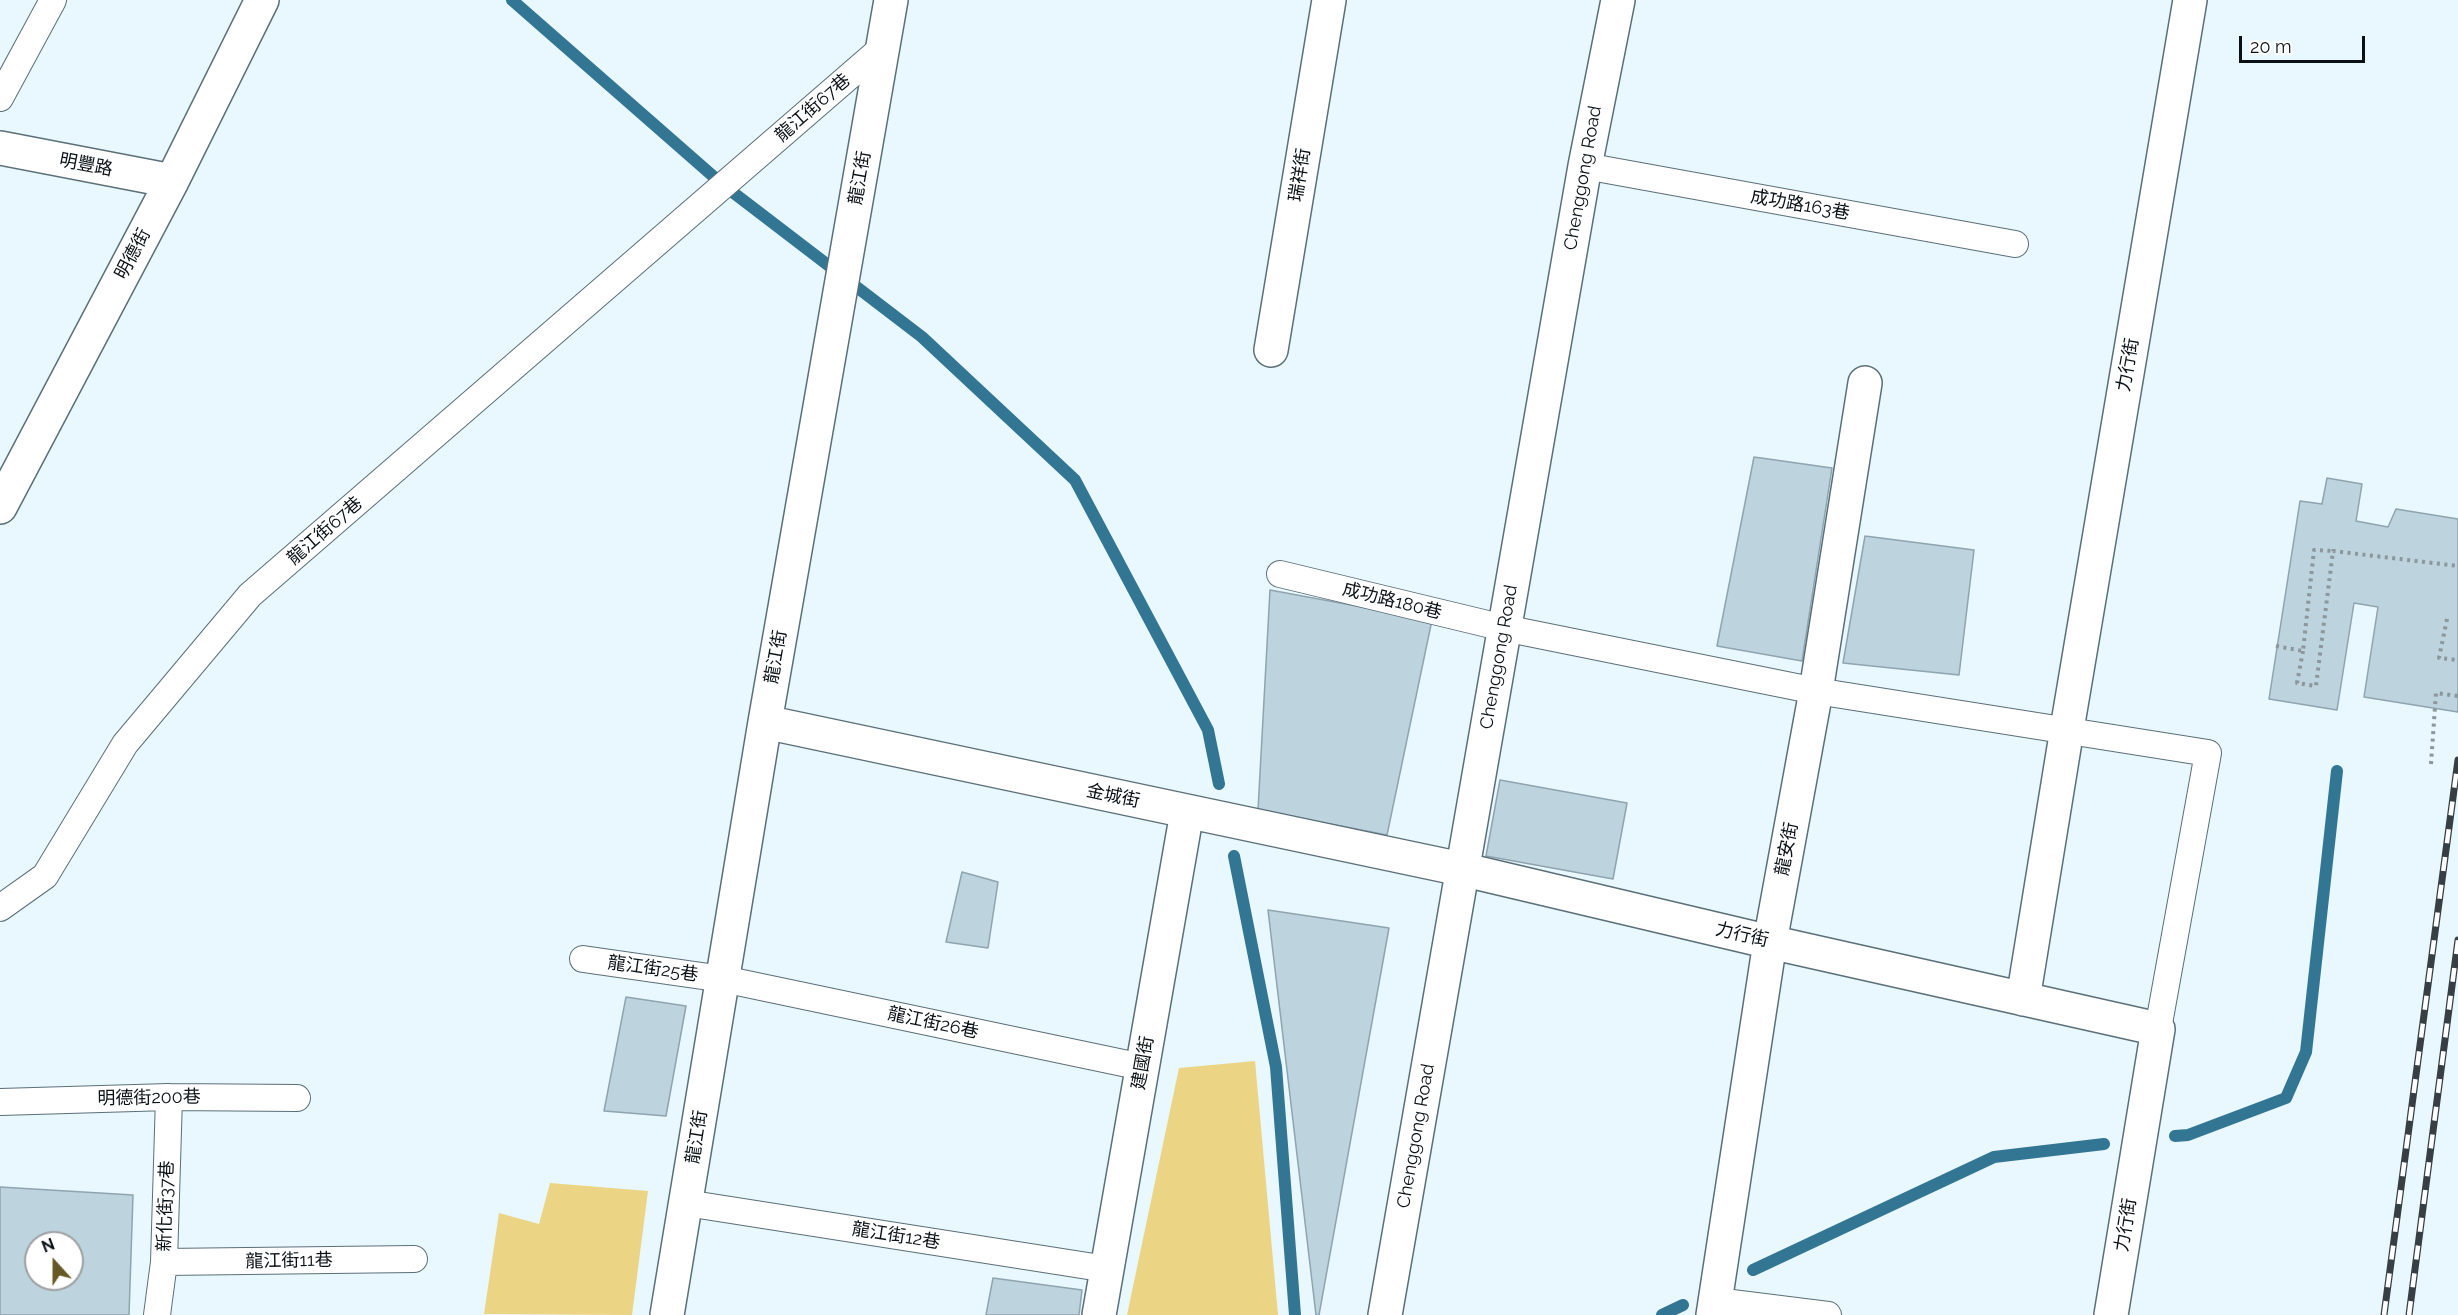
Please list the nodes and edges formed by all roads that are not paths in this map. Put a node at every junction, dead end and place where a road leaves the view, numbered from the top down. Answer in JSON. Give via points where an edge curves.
{"nodes":[{"id":1,"x":53,"y":0,"type":"edge"},
{"id":2,"x":262,"y":0,"type":"edge"},
{"id":3,"x":891,"y":0,"type":"edge"},
{"id":4,"x":1329,"y":0,"type":"edge"},
{"id":5,"x":1617,"y":0,"type":"edge"},
{"id":6,"x":2190,"y":0,"type":"edge"},
{"id":7,"x":882,"y":48,"type":"junction"},
{"id":8,"x":0,"y":98,"type":"edge"},
{"id":9,"x":0,"y":148,"type":"edge"},
{"id":10,"x":1585,"y":166,"type":"junction"},
{"id":11,"x":172,"y":181,"type":"junction"},
{"id":12,"x":2015,"y":244,"type":"dead end"},
{"id":13,"x":1271,"y":350,"type":"dead end"},
{"id":14,"x":1864,"y":383,"type":"dead end"},
{"id":15,"x":0,"y":507,"type":"edge"},
{"id":16,"x":1280,"y":574,"type":"dead end"},
{"id":17,"x":1504,"y":628,"type":"junction"},
{"id":18,"x":1816,"y":692,"type":"junction"},
{"id":19,"x":765,"y":722,"type":"junction"},
{"id":20,"x":2067,"y":729,"type":"junction"},
{"id":21,"x":1187,"y":812,"type":"junction"},
{"id":22,"x":1461,"y":869,"type":"junction"},
{"id":23,"x":0,"y":908,"type":"edge"},
{"id":24,"x":1770,"y":942,"type":"junction"},
{"id":25,"x":583,"y":959,"type":"dead end"},
{"id":26,"x":723,"y":979,"type":"junction"},
{"id":27,"x":2024,"y":999,"type":"junction"},
{"id":28,"x":2158,"y":1029,"type":"junction"},
{"id":29,"x":1142,"y":1067,"type":"junction"},
{"id":30,"x":169,"y":1097,"type":"junction"},
{"id":31,"x":297,"y":1098,"type":"dead end"},
{"id":32,"x":0,"y":1102,"type":"edge"},
{"id":33,"x":686,"y":1203,"type":"junction"},
{"id":34,"x":414,"y":1260,"type":"dead end"},
{"id":35,"x":164,"y":1262,"type":"junction"},
{"id":36,"x":1107,"y":1269,"type":"junction"},
{"id":37,"x":1715,"y":1308,"type":"edge"},
{"id":38,"x":157,"y":1315,"type":"edge"},
{"id":39,"x":667,"y":1315,"type":"edge"},
{"id":40,"x":1099,"y":1315,"type":"edge"},
{"id":41,"x":1385,"y":1315,"type":"edge"},
{"id":42,"x":1828,"y":1315,"type":"edge"},
{"id":43,"x":2111,"y":1315,"type":"edge"}],
"edges":[{"from":1,"to":8,"type":"lane"},
{"from":2,"to":11,"type":"street","name":"明德街"},
{"from":3,"to":7,"type":"street","name":"龍江街"},
{"from":4,"to":13,"type":"street","name":"瑞祥街"},
{"from":5,"to":10,"type":"street","name":"Chenggong Road"},
{"from":6,"to":20,"type":"street","name":"力行街"},
{"from":7,"to":19,"type":"street","name":"龍江街"},
{"from":7,"to":23,"type":"lane","name":"龍江街67巷","via":[[250,595],[125,744],[45,876]]},
{"from":9,"to":11,"type":"street","name":"明豐路"},
{"from":10,"to":12,"type":"lane","name":"成功路163巷"},
{"from":10,"to":17,"type":"street","name":"Chenggong Road"},
{"from":11,"to":15,"type":"street","name":"明德街"},
{"from":14,"to":18,"type":"street","name":"龍安街"},
{"from":16,"to":17,"type":"lane","name":"成功路180巷"},
{"from":17,"to":18,"type":"lane","name":"成功路180巷"},
{"from":17,"to":22,"type":"street","name":"Chenggong Road"},
{"from":18,"to":20,"type":"lane","name":"成功路180巷"},
{"from":18,"to":24,"type":"street","name":"龍安街"},
{"from":19,"to":21,"type":"street","name":"金城街"},
{"from":19,"to":26,"type":"street","name":"龍江街"},
{"from":20,"to":27,"type":"street","name":"力行街"},
{"from":20,"to":28,"type":"lane","name":"力行街","via":[[2208,753]]},
{"from":21,"to":22,"type":"street","name":"金城街"},
{"from":21,"to":29,"type":"street","name":"建國街"},
{"from":22,"to":24,"type":"street","name":"力行街"},
{"from":22,"to":41,"type":"street","name":"Chenggong Road"},
{"from":24,"to":27,"type":"street","name":"力行街"},
{"from":24,"to":37,"type":"street","name":"龍安街"},
{"from":25,"to":26,"type":"lane","name":"龍江街25巷"},
{"from":26,"to":29,"type":"lane","name":"龍江街26巷"},
{"from":26,"to":33,"type":"street","name":"龍江街"},
{"from":27,"to":28,"type":"street","name":"力行街"},
{"from":28,"to":43,"type":"street","name":"力行街"},
{"from":29,"to":36,"type":"street","name":"建國街"},
{"from":30,"to":31,"type":"lane","name":"明德街200巷"},
{"from":30,"to":32,"type":"lane","name":"明德街200巷"},
{"from":30,"to":35,"type":"lane","name":"新化街37巷"},
{"from":33,"to":36,"type":"lane","name":"龍江街12巷"},
{"from":33,"to":39,"type":"street","name":"龍江街"},
{"from":34,"to":35,"type":"lane","name":"龍江街11巷"},
{"from":35,"to":38,"type":"lane","name":"新化街37巷"},
{"from":36,"to":40,"type":"street","name":"建國街"},
{"from":37,"to":42,"type":"lane"}]}
